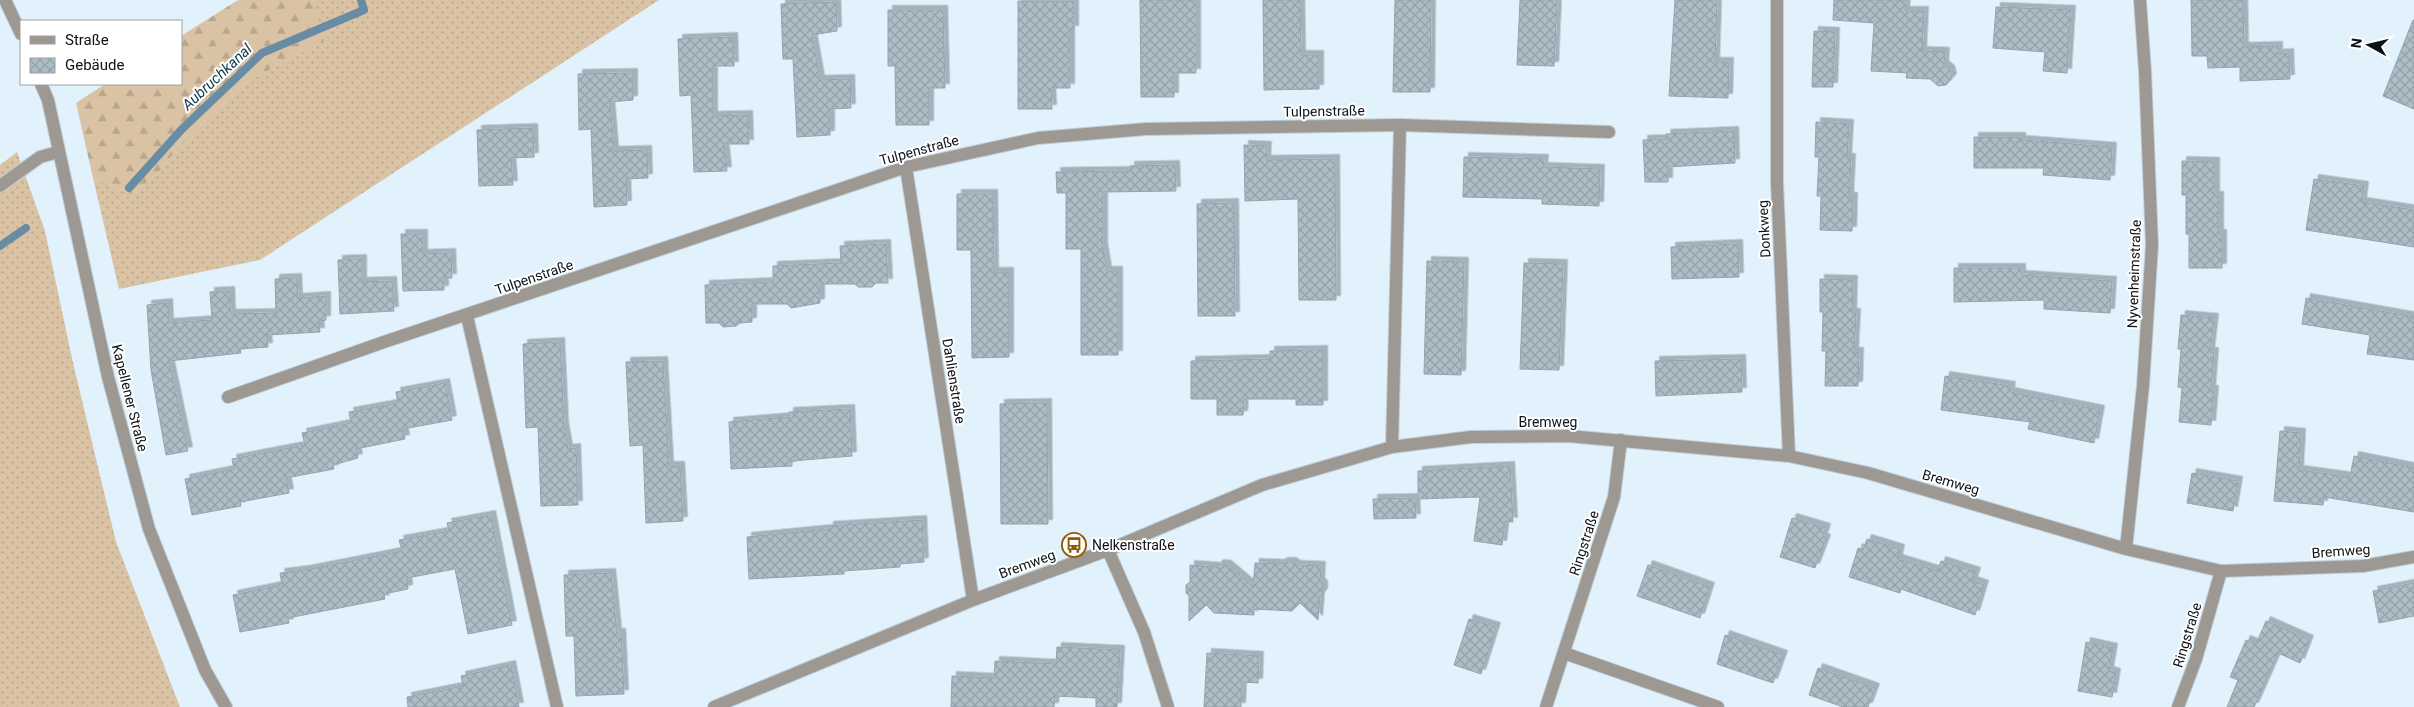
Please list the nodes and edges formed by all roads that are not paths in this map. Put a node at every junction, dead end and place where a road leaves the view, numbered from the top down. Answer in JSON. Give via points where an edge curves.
{"nodes":[{"id":1,"x":5,"y":0,"type":"edge"},
{"id":2,"x":1777,"y":0,"type":"edge"},
{"id":3,"x":2140,"y":0,"type":"edge"},
{"id":4,"x":20,"y":32,"type":"edge"},
{"id":5,"x":41,"y":85,"type":"edge"},
{"id":6,"x":1400,"y":125,"type":"junction"},
{"id":7,"x":1609,"y":132,"type":"dead end"},
{"id":8,"x":58,"y":152,"type":"junction"},
{"id":9,"x":906,"y":167,"type":"junction"},
{"id":10,"x":0,"y":186,"type":"edge"},
{"id":11,"x":467,"y":316,"type":"junction"},
{"id":12,"x":228,"y":397,"type":"dead end"},
{"id":13,"x":1621,"y":440,"type":"junction"},
{"id":14,"x":1392,"y":447,"type":"junction"},
{"id":15,"x":1789,"y":456,"type":"junction"},
{"id":16,"x":2126,"y":549,"type":"junction"},
{"id":17,"x":1108,"y":550,"type":"junction"},
{"id":18,"x":2414,"y":557,"type":"edge"},
{"id":19,"x":2222,"y":572,"type":"junction"},
{"id":20,"x":973,"y":600,"type":"junction"},
{"id":21,"x":1564,"y":653,"type":"junction"},
{"id":22,"x":226,"y":707,"type":"edge"},
{"id":23,"x":557,"y":707,"type":"edge"},
{"id":24,"x":714,"y":707,"type":"edge"},
{"id":25,"x":1168,"y":707,"type":"edge"},
{"id":26,"x":1546,"y":707,"type":"edge"},
{"id":27,"x":1718,"y":707,"type":"edge"},
{"id":28,"x":2178,"y":707,"type":"edge"}],
"edges":[{"from":1,"to":4,"type":"street"},
{"from":2,"to":15,"type":"street","name":"Donkweg","via":[[1777,183]]},
{"from":3,"to":16,"type":"street","name":"Nyvenheimstraße","via":[[2152,245],[2143,386]]},
{"from":5,"to":8,"type":"street","name":"Kapellener Straße","via":[[48,100]]},
{"from":6,"to":7,"type":"street","name":"Tulpenstraße"},
{"from":6,"to":9,"type":"street","name":"Tulpenstraße","via":[[1146,129],[1038,138]]},
{"from":6,"to":14,"type":"street"},
{"from":8,"to":10,"type":"street","via":[[40,157]]},
{"from":8,"to":22,"type":"street","name":"Kapellener Straße","via":[[108,377],[148,529],[205,670]]},
{"from":9,"to":11,"type":"street","name":"Tulpenstraße"},
{"from":9,"to":20,"type":"street","name":"Dahlienstraße"},
{"from":11,"to":12,"type":"street","name":"Tulpenstraße"},
{"from":11,"to":23,"type":"street"},
{"from":13,"to":14,"type":"street","name":"Bremweg","via":[[1568,436],[1471,437]]},
{"from":13,"to":15,"type":"street","name":"Bremweg"},
{"from":13,"to":21,"type":"street","name":"Ringstraße","via":[[1614,497]]},
{"from":14,"to":17,"type":"street","name":"Bremweg","via":[[1262,485]]},
{"from":15,"to":16,"type":"street","name":"Bremweg","via":[[1868,473]]},
{"from":16,"to":19,"type":"street","name":"Bremweg"},
{"from":17,"to":20,"type":"street","name":"Bremweg"},
{"from":17,"to":25,"type":"street","via":[[1144,632]]},
{"from":18,"to":19,"type":"street","name":"Bremweg","via":[[2363,566]]},
{"from":19,"to":28,"type":"street","name":"Ringstraße"},
{"from":20,"to":24,"type":"street","name":"Bremweg"},
{"from":21,"to":26,"type":"street","name":"Ringstraße"},
{"from":21,"to":27,"type":"street"}]}
